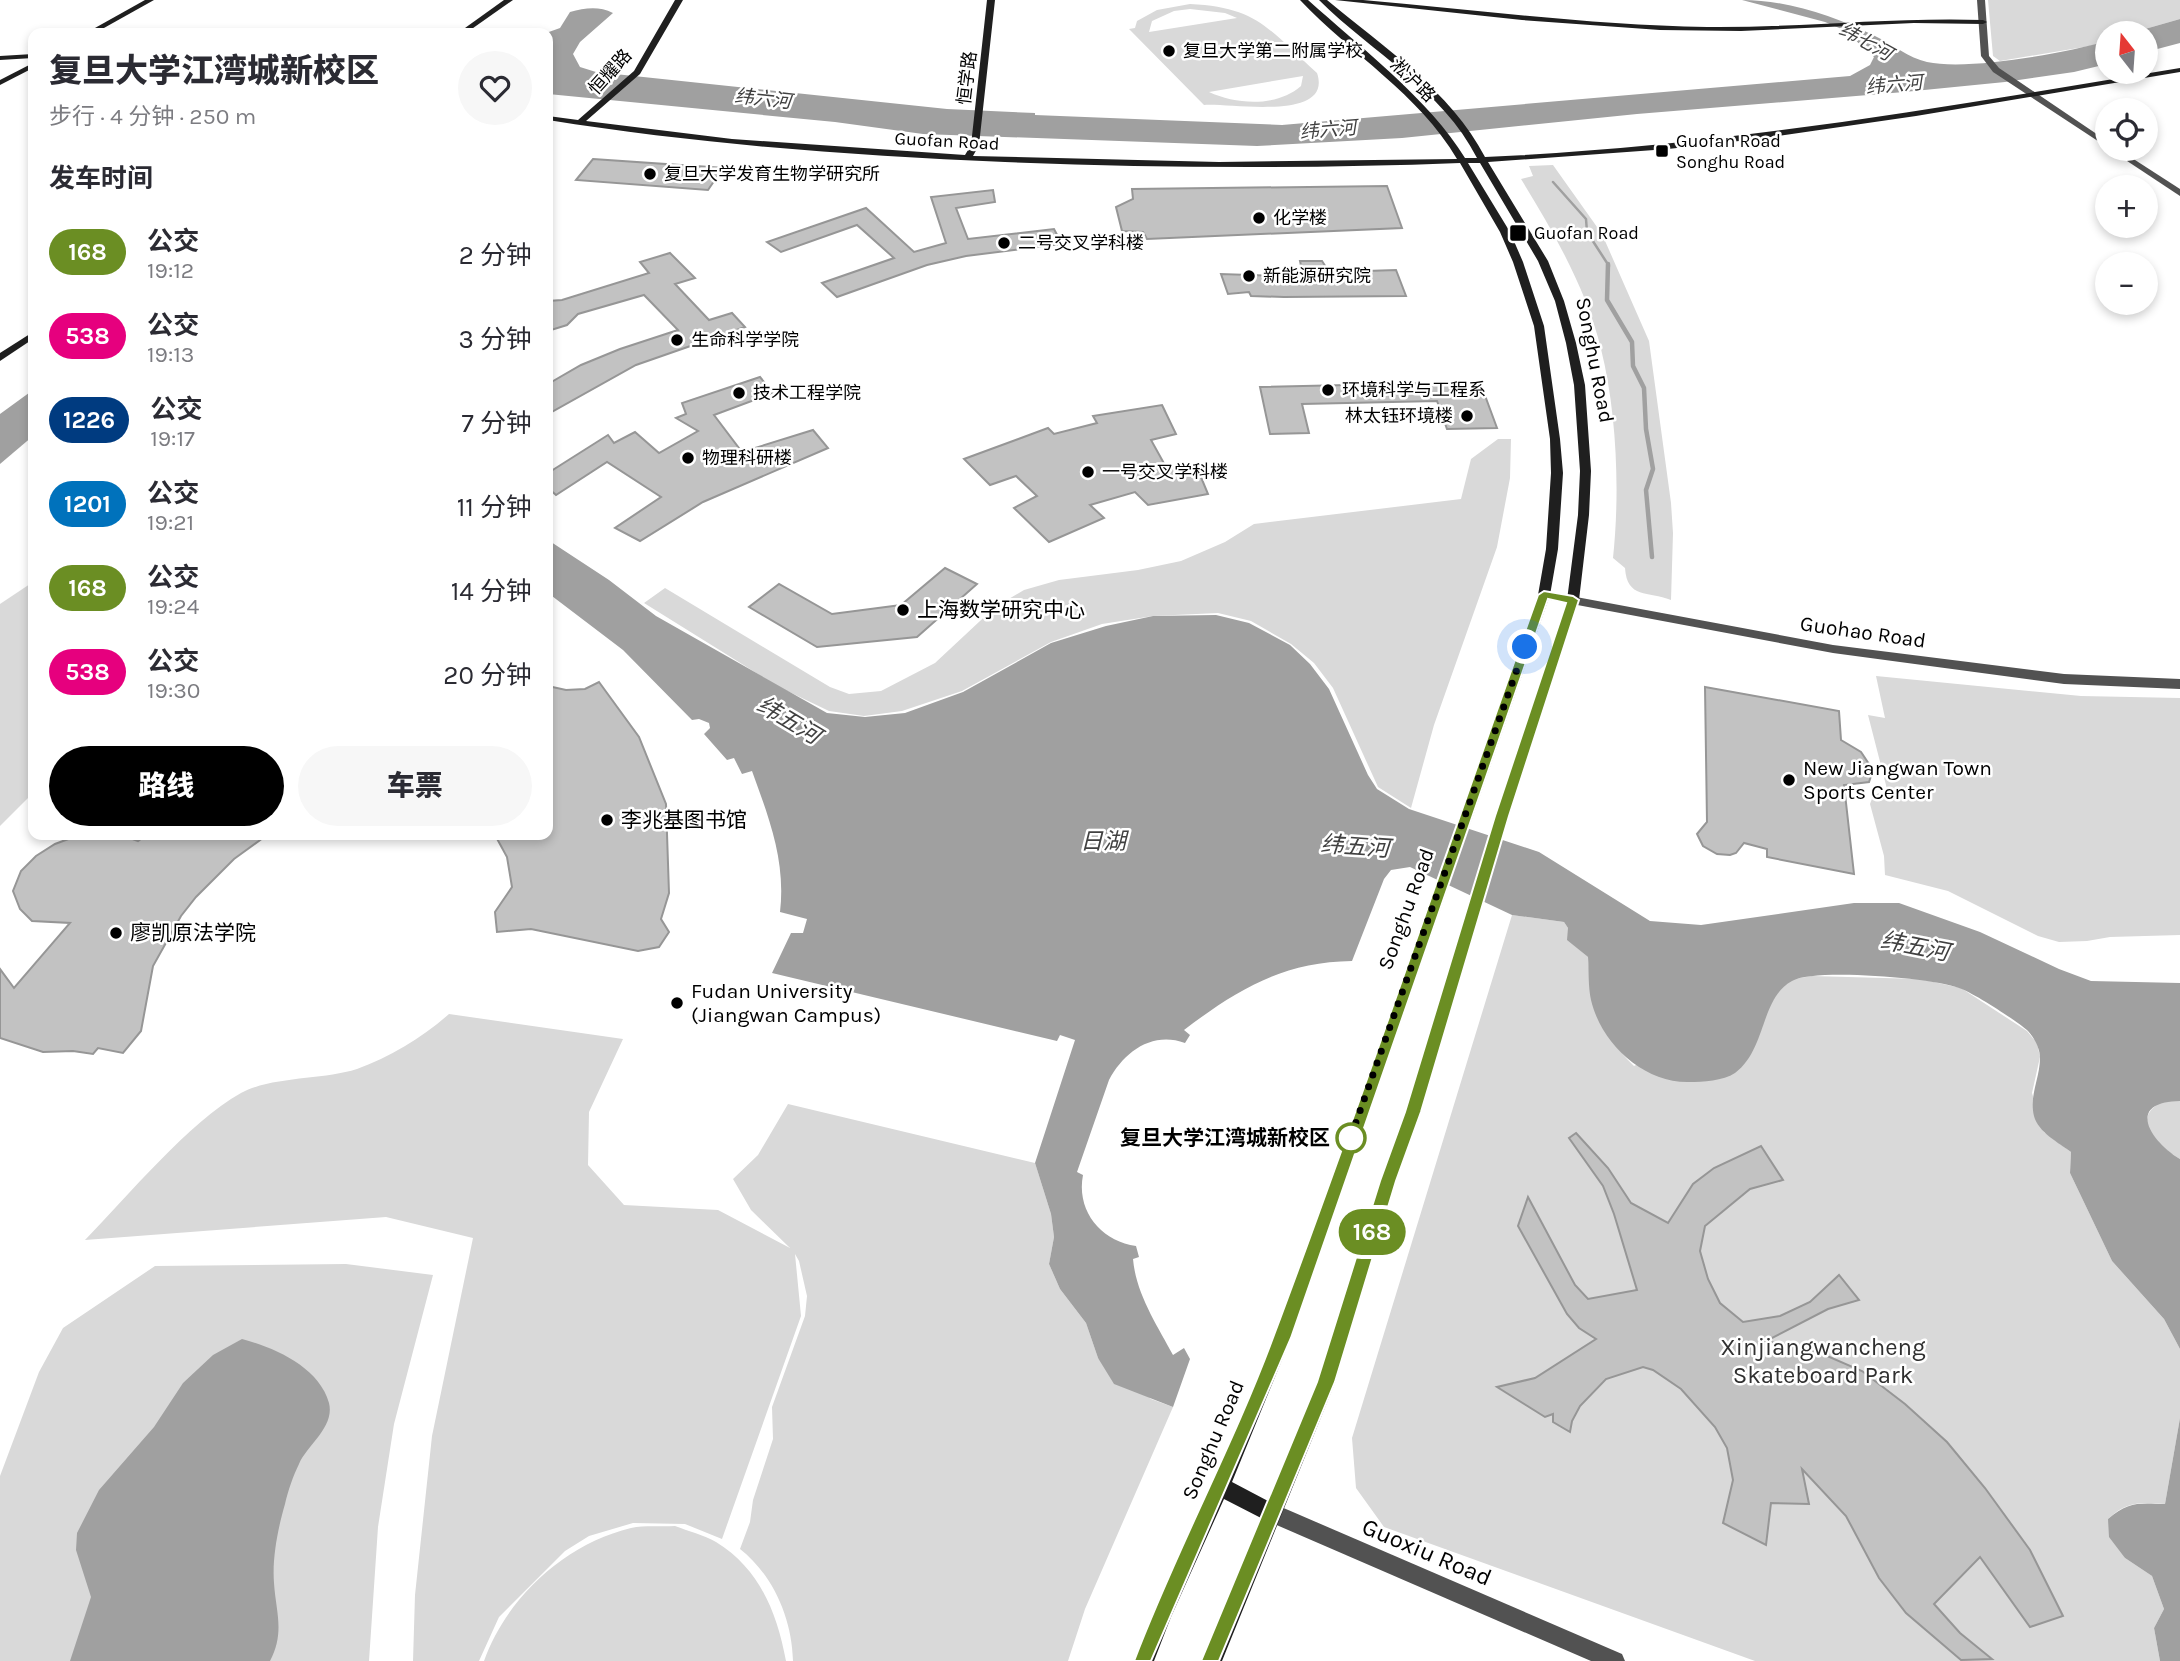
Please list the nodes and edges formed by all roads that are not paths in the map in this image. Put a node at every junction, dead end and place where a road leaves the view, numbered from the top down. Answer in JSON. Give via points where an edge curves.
{"nodes":[{"id":1,"x":150,"y":0,"type":"edge"},
{"id":2,"x":509,"y":0,"type":"edge"},
{"id":3,"x":522,"y":0,"type":"edge"},
{"id":4,"x":679,"y":0,"type":"edge"},
{"id":5,"x":992,"y":0,"type":"edge"},
{"id":6,"x":1304,"y":0,"type":"edge"},
{"id":7,"x":1323,"y":0,"type":"edge"},
{"id":8,"x":1339,"y":0,"type":"edge"},
{"id":9,"x":1981,"y":0,"type":"edge"},
{"id":10,"x":1983,"y":22,"type":"junction"},
{"id":11,"x":99,"y":28,"type":"edge"},
{"id":12,"x":469,"y":28,"type":"edge"},
{"id":13,"x":484,"y":28,"type":"edge"},
{"id":14,"x":28,"y":56,"type":"edge"},
{"id":15,"x":0,"y":58,"type":"edge"},
{"id":16,"x":28,"y":68,"type":"edge"},
{"id":17,"x":2180,"y":70,"type":"edge"},
{"id":18,"x":0,"y":83,"type":"edge"},
{"id":19,"x":2029,"y":94,"type":"junction"},
{"id":20,"x":553,"y":119,"type":"edge"},
{"id":21,"x":580,"y":123,"type":"junction"},
{"id":22,"x":2095,"y":137,"type":"edge"},
{"id":23,"x":1471,"y":139,"type":"joint"},
{"id":24,"x":968,"y":158,"type":"junction"},
{"id":25,"x":1482,"y":160,"type":"junction"},
{"id":26,"x":1461,"y":161,"type":"junction"},
{"id":27,"x":2131,"y":161,"type":"edge"},
{"id":28,"x":2180,"y":193,"type":"edge"},
{"id":29,"x":28,"y":338,"type":"edge"},
{"id":30,"x":28,"y":347,"type":"edge"},
{"id":31,"x":0,"y":358,"type":"edge"},
{"id":32,"x":0,"y":366,"type":"edge"},
{"id":33,"x":1544,"y":595,"type":"junction"},
{"id":34,"x":1573,"y":600,"type":"junction"},
{"id":35,"x":2180,"y":684,"type":"edge"},
{"id":36,"x":1220,"y":1487,"type":"junction"},
{"id":37,"x":1272,"y":1513,"type":"junction"},
{"id":38,"x":1144,"y":1661,"type":"edge"},
{"id":39,"x":1212,"y":1661,"type":"edge"},
{"id":40,"x":1615,"y":1661,"type":"edge"}],
"edges":[{"from":1,"to":11,"type":"main road"},
{"from":2,"to":12,"type":"main road"},
{"from":3,"to":13,"type":"main road"},
{"from":4,"to":21,"type":"main road","name":"恒耀路","via":[[637,72]]},
{"from":5,"to":24,"type":"main road","name":"恒学路","via":[[975,139]]},
{"from":6,"to":26,"type":"main road","name":"淞沪路","via":[[1421,107],[1450,140]]},
{"from":7,"to":23,"type":"main road","name":"淞沪路","via":[[1441,104]]},
{"from":8,"to":10,"type":"main road","via":[[1650,27]]},
{"from":9,"to":10,"type":"street"},
{"from":10,"to":19,"type":"street","via":[[1985,57]]},
{"from":14,"to":15,"type":"main road"},
{"from":16,"to":18,"type":"main road"},
{"from":17,"to":19,"type":"main road","name":"Guofan Road"},
{"from":19,"to":22,"type":"street"},
{"from":19,"to":25,"type":"main road","name":"Guofan Road","via":[[1756,137]]},
{"from":20,"to":21,"type":"main road","name":"Guofan Road"},
{"from":21,"to":24,"type":"main road","name":"Guofan Road","via":[[822,150]]},
{"from":23,"to":25,"type":"main road","name":"Songhu Road"},
{"from":24,"to":26,"type":"main road","name":"Guofan Road","via":[[1201,166]]},
{"from":25,"to":26,"type":"main road","name":"Guofan Road"},
{"from":25,"to":34,"type":"main road","name":"Songhu Road","via":[[1543,260],[1567,326],[1580,396],[1587,477]]},
{"from":26,"to":33,"type":"main road","name":"Songhu Road","via":[[1505,233],[1539,326],[1557,473]]},
{"from":27,"to":28,"type":"street"},
{"from":29,"to":31,"type":"main road"},
{"from":30,"to":32,"type":"main road"},
{"from":33,"to":34,"type":"street","name":"Guohao Road"},
{"from":33,"to":36,"type":"main road","name":"Songhu Road","via":[[1282,1338]]},
{"from":34,"to":35,"type":"street","name":"Guohao Road","via":[[1833,649],[2064,679]]},
{"from":34,"to":37,"type":"main road","name":"Songhu Road","via":[[1326,1382]]},
{"from":36,"to":37,"type":"main road","name":"Guoxiu Road"},
{"from":36,"to":38,"type":"main road","name":"Songhu Road"},
{"from":37,"to":39,"type":"main road","name":"Songhu Road"},
{"from":37,"to":40,"type":"street","name":"Guoxiu Road"}]}
